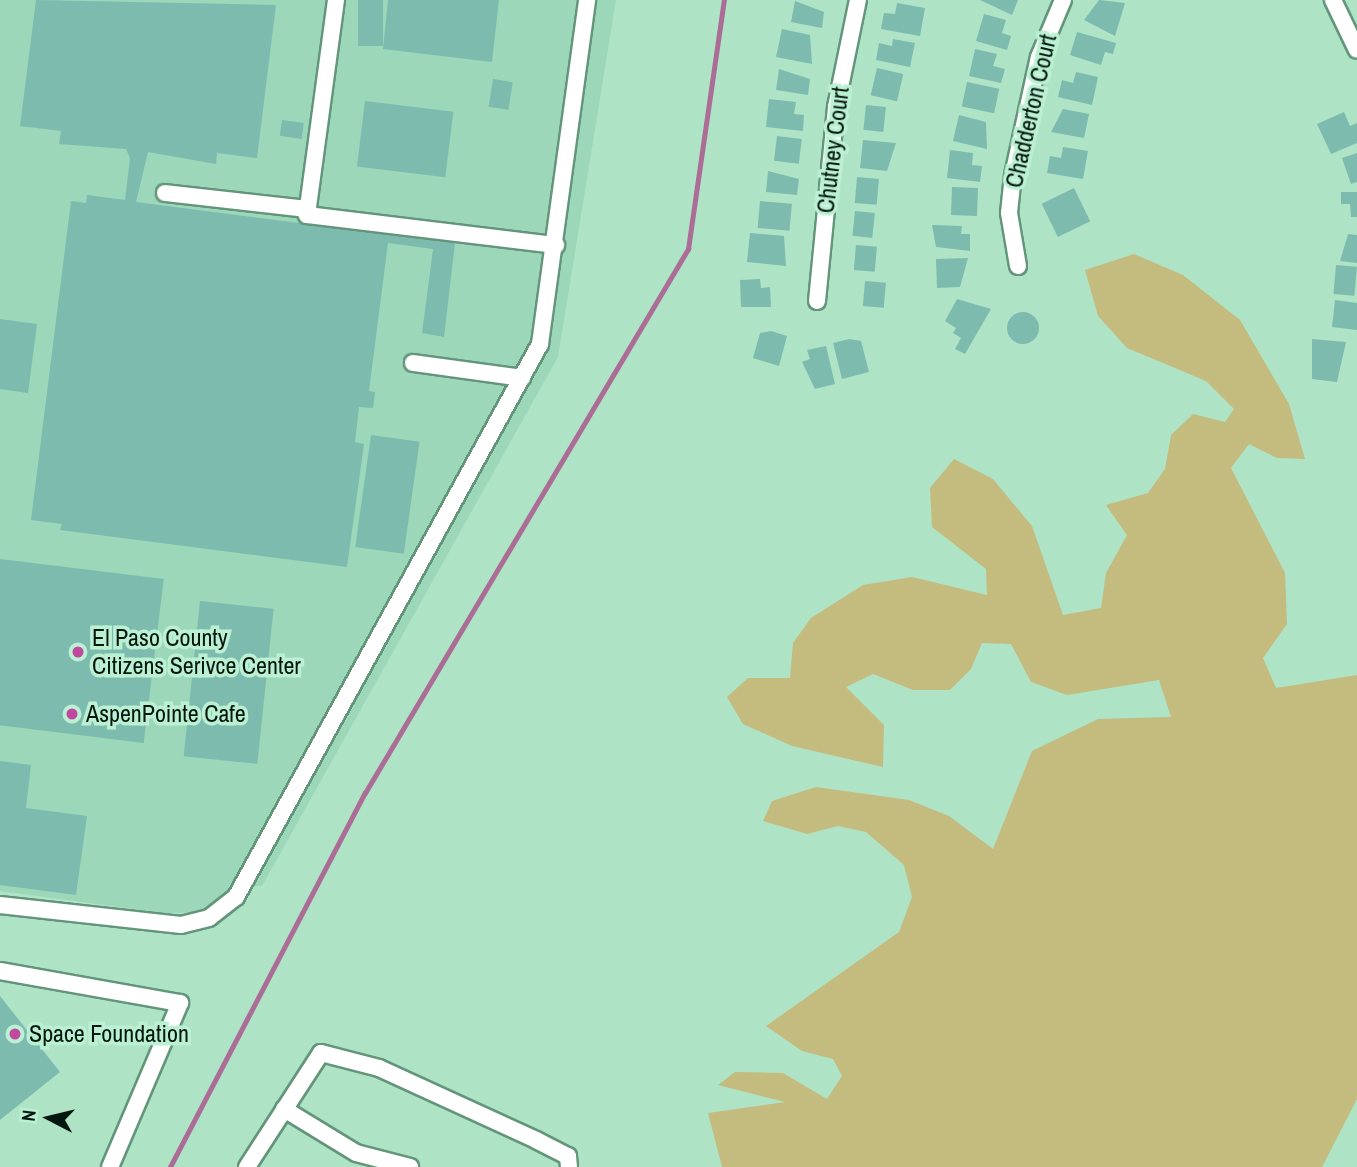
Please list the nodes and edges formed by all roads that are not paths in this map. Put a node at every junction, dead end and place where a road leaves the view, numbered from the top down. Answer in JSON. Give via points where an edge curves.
{"nodes":[{"id":1,"x":336,"y":0,"type":"edge"},
{"id":2,"x":587,"y":0,"type":"edge"},
{"id":3,"x":858,"y":0,"type":"edge"},
{"id":4,"x":1063,"y":0,"type":"edge"},
{"id":5,"x":1333,"y":0,"type":"edge"},
{"id":6,"x":1357,"y":50,"type":"edge"},
{"id":7,"x":165,"y":193,"type":"dead end"},
{"id":8,"x":308,"y":209,"type":"junction"},
{"id":9,"x":556,"y":245,"type":"junction"},
{"id":10,"x":1018,"y":266,"type":"dead end"},
{"id":11,"x":817,"y":301,"type":"dead end"},
{"id":12,"x":413,"y":363,"type":"dead end"},
{"id":13,"x":522,"y":378,"type":"junction"},
{"id":14,"x":0,"y":905,"type":"edge"},
{"id":15,"x":0,"y":971,"type":"edge"},
{"id":16,"x":284,"y":1109,"type":"junction"},
{"id":17,"x":110,"y":1167,"type":"edge"},
{"id":18,"x":247,"y":1167,"type":"edge"},
{"id":19,"x":410,"y":1167,"type":"edge"},
{"id":20,"x":569,"y":1167,"type":"edge"}],
"edges":[{"from":1,"to":8,"type":"street"},
{"from":2,"to":9,"type":"street"},
{"from":3,"to":11,"type":"street","name":"Chutney Court","via":[[836,107]]},
{"from":4,"to":10,"type":"street","name":"Chadderton Court","via":[[1039,57],[1013,175],[1009,213]]},
{"from":5,"to":6,"type":"street"},
{"from":7,"to":8,"type":"street"},
{"from":8,"to":9,"type":"street","via":[[307,215]]},
{"from":9,"to":13,"type":"street","via":[[544,328]]},
{"from":12,"to":13,"type":"street"},
{"from":13,"to":14,"type":"street","via":[[236,897],[209,918],[181,925]]},
{"from":15,"to":17,"type":"street","via":[[180,1003]]},
{"from":16,"to":18,"type":"street"},
{"from":16,"to":19,"type":"street","via":[[356,1153]]},
{"from":16,"to":20,"type":"street","via":[[321,1053],[379,1068],[524,1134],[568,1156]]}]}
